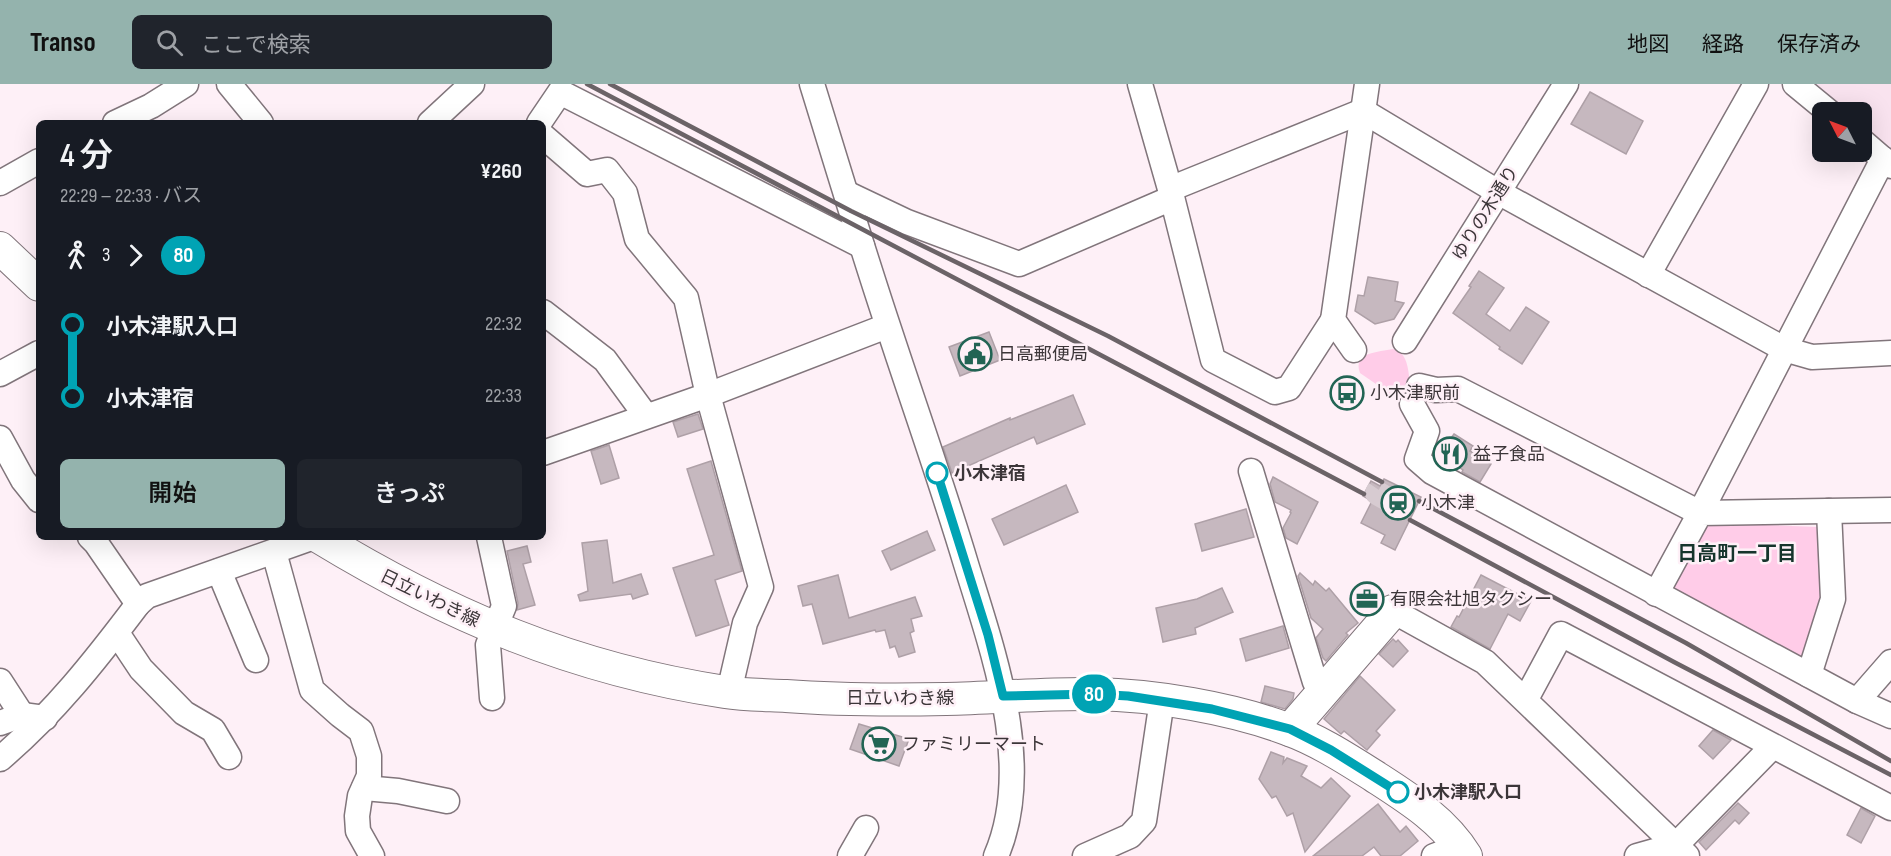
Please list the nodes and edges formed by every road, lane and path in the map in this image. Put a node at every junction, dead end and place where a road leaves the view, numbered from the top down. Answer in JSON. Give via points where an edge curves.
{"nodes":[{"id":1,"x":229,"y":84,"type":"edge"},
{"id":2,"x":472,"y":84,"type":"edge"},
{"id":3,"x":812,"y":84,"type":"edge"},
{"id":4,"x":1140,"y":84,"type":"edge"},
{"id":5,"x":1366,"y":84,"type":"edge"},
{"id":6,"x":1566,"y":84,"type":"edge"},
{"id":7,"x":1756,"y":84,"type":"edge"},
{"id":8,"x":1795,"y":84,"type":"edge"},
{"id":9,"x":172,"y":88,"type":"edge"},
{"id":10,"x":552,"y":88,"type":"edge"},
{"id":11,"x":1816,"y":102,"type":"edge"},
{"id":12,"x":1364,"y":111,"type":"junction"},
{"id":13,"x":121,"y":120,"type":"edge"},
{"id":14,"x":259,"y":120,"type":"edge"},
{"id":15,"x":433,"y":120,"type":"edge"},
{"id":16,"x":540,"y":120,"type":"edge"},
{"id":17,"x":546,"y":139,"type":"edge"},
{"id":18,"x":1872,"y":149,"type":"edge"},
{"id":19,"x":1887,"y":162,"type":"edge"},
{"id":20,"x":36,"y":163,"type":"edge"},
{"id":21,"x":0,"y":183,"type":"edge"},
{"id":22,"x":1498,"y":192,"type":"junction"},
{"id":23,"x":846,"y":193,"type":"junction"},
{"id":24,"x":1171,"y":193,"type":"junction"},
{"id":25,"x":862,"y":246,"type":"junction"},
{"id":26,"x":0,"y":248,"type":"edge"},
{"id":27,"x":1648,"y":275,"type":"junction"},
{"id":28,"x":36,"y":282,"type":"edge"},
{"id":29,"x":546,"y":314,"type":"edge"},
{"id":30,"x":1333,"y":320,"type":"junction"},
{"id":31,"x":887,"y":326,"type":"junction"},
{"id":32,"x":1405,"y":341,"type":"dead end"},
{"id":33,"x":1784,"y":349,"type":"junction"},
{"id":34,"x":1354,"y":350,"type":"dead end"},
{"id":35,"x":1891,"y":353,"type":"edge"},
{"id":36,"x":36,"y":355,"type":"edge"},
{"id":37,"x":0,"y":374,"type":"edge"},
{"id":38,"x":708,"y":395,"type":"junction"},
{"id":39,"x":646,"y":416,"type":"junction"},
{"id":40,"x":0,"y":438,"type":"edge"},
{"id":41,"x":546,"y":452,"type":"edge"},
{"id":42,"x":1251,"y":471,"type":"dead end"},
{"id":43,"x":36,"y":496,"type":"edge"},
{"id":44,"x":1891,"y":510,"type":"edge"},
{"id":45,"x":1829,"y":511,"type":"junction"},
{"id":46,"x":1700,"y":513,"type":"junction"},
{"id":47,"x":93,"y":540,"type":"edge"},
{"id":48,"x":306,"y":540,"type":"edge"},
{"id":49,"x":324,"y":540,"type":"edge"},
{"id":50,"x":490,"y":540,"type":"edge"},
{"id":51,"x":274,"y":552,"type":"junction"},
{"id":52,"x":219,"y":571,"type":"junction"},
{"id":53,"x":1656,"y":594,"type":"junction"},
{"id":54,"x":138,"y":604,"type":"junction"},
{"id":55,"x":1393,"y":611,"type":"joint"},
{"id":56,"x":494,"y":628,"type":"junction"},
{"id":57,"x":117,"y":633,"type":"junction"},
{"id":58,"x":256,"y":660,"type":"dead end"},
{"id":59,"x":1891,"y":662,"type":"edge"},
{"id":60,"x":1809,"y":675,"type":"junction"},
{"id":61,"x":0,"y":681,"type":"edge"},
{"id":62,"x":1324,"y":690,"type":"junction"},
{"id":63,"x":729,"y":692,"type":"junction"},
{"id":64,"x":1003,"y":696,"type":"junction"},
{"id":65,"x":492,"y":698,"type":"dead end"},
{"id":66,"x":1526,"y":699,"type":"junction"},
{"id":67,"x":1162,"y":700,"type":"junction"},
{"id":68,"x":1857,"y":701,"type":"junction"},
{"id":69,"x":1891,"y":716,"type":"edge"},
{"id":70,"x":22,"y":718,"type":"edge"},
{"id":71,"x":1290,"y":729,"type":"junction"},
{"id":72,"x":1772,"y":747,"type":"junction"},
{"id":73,"x":229,"y":757,"type":"dead end"},
{"id":74,"x":0,"y":759,"type":"edge"},
{"id":75,"x":364,"y":788,"type":"junction"},
{"id":76,"x":447,"y":801,"type":"dead end"},
{"id":77,"x":1891,"y":808,"type":"edge"},
{"id":78,"x":866,"y":828,"type":"dead end"},
{"id":79,"x":1682,"y":850,"type":"edge"},
{"id":80,"x":1453,"y":853,"type":"edge"},
{"id":81,"x":1003,"y":854,"type":"edge"},
{"id":82,"x":372,"y":856,"type":"edge"},
{"id":83,"x":850,"y":856,"type":"edge"},
{"id":84,"x":1085,"y":856,"type":"edge"},
{"id":85,"x":1636,"y":856,"type":"edge"}],
"edges":[{"from":1,"to":14,"type":"street"},
{"from":2,"to":15,"type":"street"},
{"from":3,"to":23,"type":"street"},
{"from":4,"to":24,"type":"street"},
{"from":5,"to":12,"type":"street"},
{"from":6,"to":22,"type":"street","name":"ゆりの木通り"},
{"from":7,"to":27,"type":"street"},
{"from":8,"to":11,"type":"street"},
{"from":9,"to":13,"type":"street","via":[[151,106]]},
{"from":10,"to":16,"type":"street"},
{"from":10,"to":25,"type":"street"},
{"from":12,"to":22,"type":"street"},
{"from":12,"to":24,"type":"street"},
{"from":12,"to":30,"type":"street"},
{"from":17,"to":38,"type":"street","via":[[587,174],[607,171],[626,193],[636,239],[686,298]]},
{"from":18,"to":19,"type":"street"},
{"from":19,"to":33,"type":"street"},
{"from":20,"to":21,"type":"street"},
{"from":22,"to":27,"type":"street"},
{"from":22,"to":32,"type":"street","name":"ゆりの木通り"},
{"from":23,"to":24,"type":"street","via":[[907,222],[1019,264]]},
{"from":23,"to":25,"type":"street"},
{"from":24,"to":30,"type":"street","via":[[1213,360],[1275,392],[1289,388]]},
{"from":25,"to":31,"type":"street"},
{"from":26,"to":28,"type":"main road"},
{"from":27,"to":33,"type":"street"},
{"from":29,"to":39,"type":"street","via":[[605,360]]},
{"from":30,"to":34,"type":"street"},
{"from":31,"to":38,"type":"street"},
{"from":31,"to":64,"type":"street","via":[[956,529]]},
{"from":33,"to":35,"type":"street","via":[[1812,357]]},
{"from":33,"to":46,"type":"street"},
{"from":36,"to":37,"type":"street"},
{"from":38,"to":39,"type":"street"},
{"from":38,"to":63,"type":"street","via":[[761,587],[745,622]]},
{"from":39,"to":41,"type":"street"},
{"from":40,"to":43,"type":"street"},
{"from":42,"to":62,"type":"street","via":[[1315,682]]},
{"from":44,"to":45,"type":"street"},
{"from":45,"to":46,"type":"street"},
{"from":45,"to":60,"type":"street","via":[[1833,599]]},
{"from":46,"to":53,"type":"street"},
{"from":46,"to":53,"type":"street","via":[[1458,389],[1415,395],[1427,430],[1417,459],[1432,472]]},
{"from":47,"to":54,"type":"street"},
{"from":48,"to":51,"type":"street"},
{"from":49,"to":56,"type":"main road","name":"日立いわき線","via":[[395,582]]},
{"from":50,"to":56,"type":"street","via":[[504,606]]},
{"from":51,"to":52,"type":"street"},
{"from":51,"to":75,"type":"street","via":[[312,690],[362,730],[369,756],[369,776]]},
{"from":52,"to":54,"type":"street","via":[[158,591]]},
{"from":52,"to":58,"type":"street"},
{"from":53,"to":60,"type":"street"},
{"from":54,"to":57,"type":"street"},
{"from":55,"to":62,"type":"main road"},
{"from":55,"to":66,"type":"street","via":[[1485,662]]},
{"from":56,"to":63,"type":"main road","name":"日立いわき線","via":[[599,664]]},
{"from":56,"to":65,"type":"street","via":[[488,645]]},
{"from":57,"to":70,"type":"street","via":[[76,685]]},
{"from":57,"to":73,"type":"street","via":[[141,669],[184,713],[213,730]]},
{"from":59,"to":68,"type":"street"},
{"from":60,"to":68,"type":"street"},
{"from":61,"to":70,"type":"street"},
{"from":62,"to":71,"type":"main road"},
{"from":63,"to":64,"type":"main road","name":"日立いわき線","via":[[826,699]]},
{"from":64,"to":67,"type":"main road","name":"日立いわき線","via":[[1093,694]]},
{"from":64,"to":81,"type":"street","via":[[1012,769]]},
{"from":66,"to":72,"type":"street","via":[[1561,634]]},
{"from":66,"to":79,"type":"street"},
{"from":67,"to":71,"type":"main road","name":"日立いわき線"},
{"from":67,"to":84,"type":"street","via":[[1144,821],[1130,836]]},
{"from":68,"to":69,"type":"street"},
{"from":70,"to":74,"type":"street","via":[[31,733]]},
{"from":71,"to":80,"type":"main road","name":"日立いわき線","via":[[1399,792],[1448,831]]},
{"from":72,"to":77,"type":"street"},
{"from":72,"to":79,"type":"street"},
{"from":75,"to":76,"type":"street"},
{"from":75,"to":82,"type":"street","via":[[357,816],[358,831]]},
{"from":78,"to":83,"type":"street"},
{"from":79,"to":85,"type":"street"}]}
